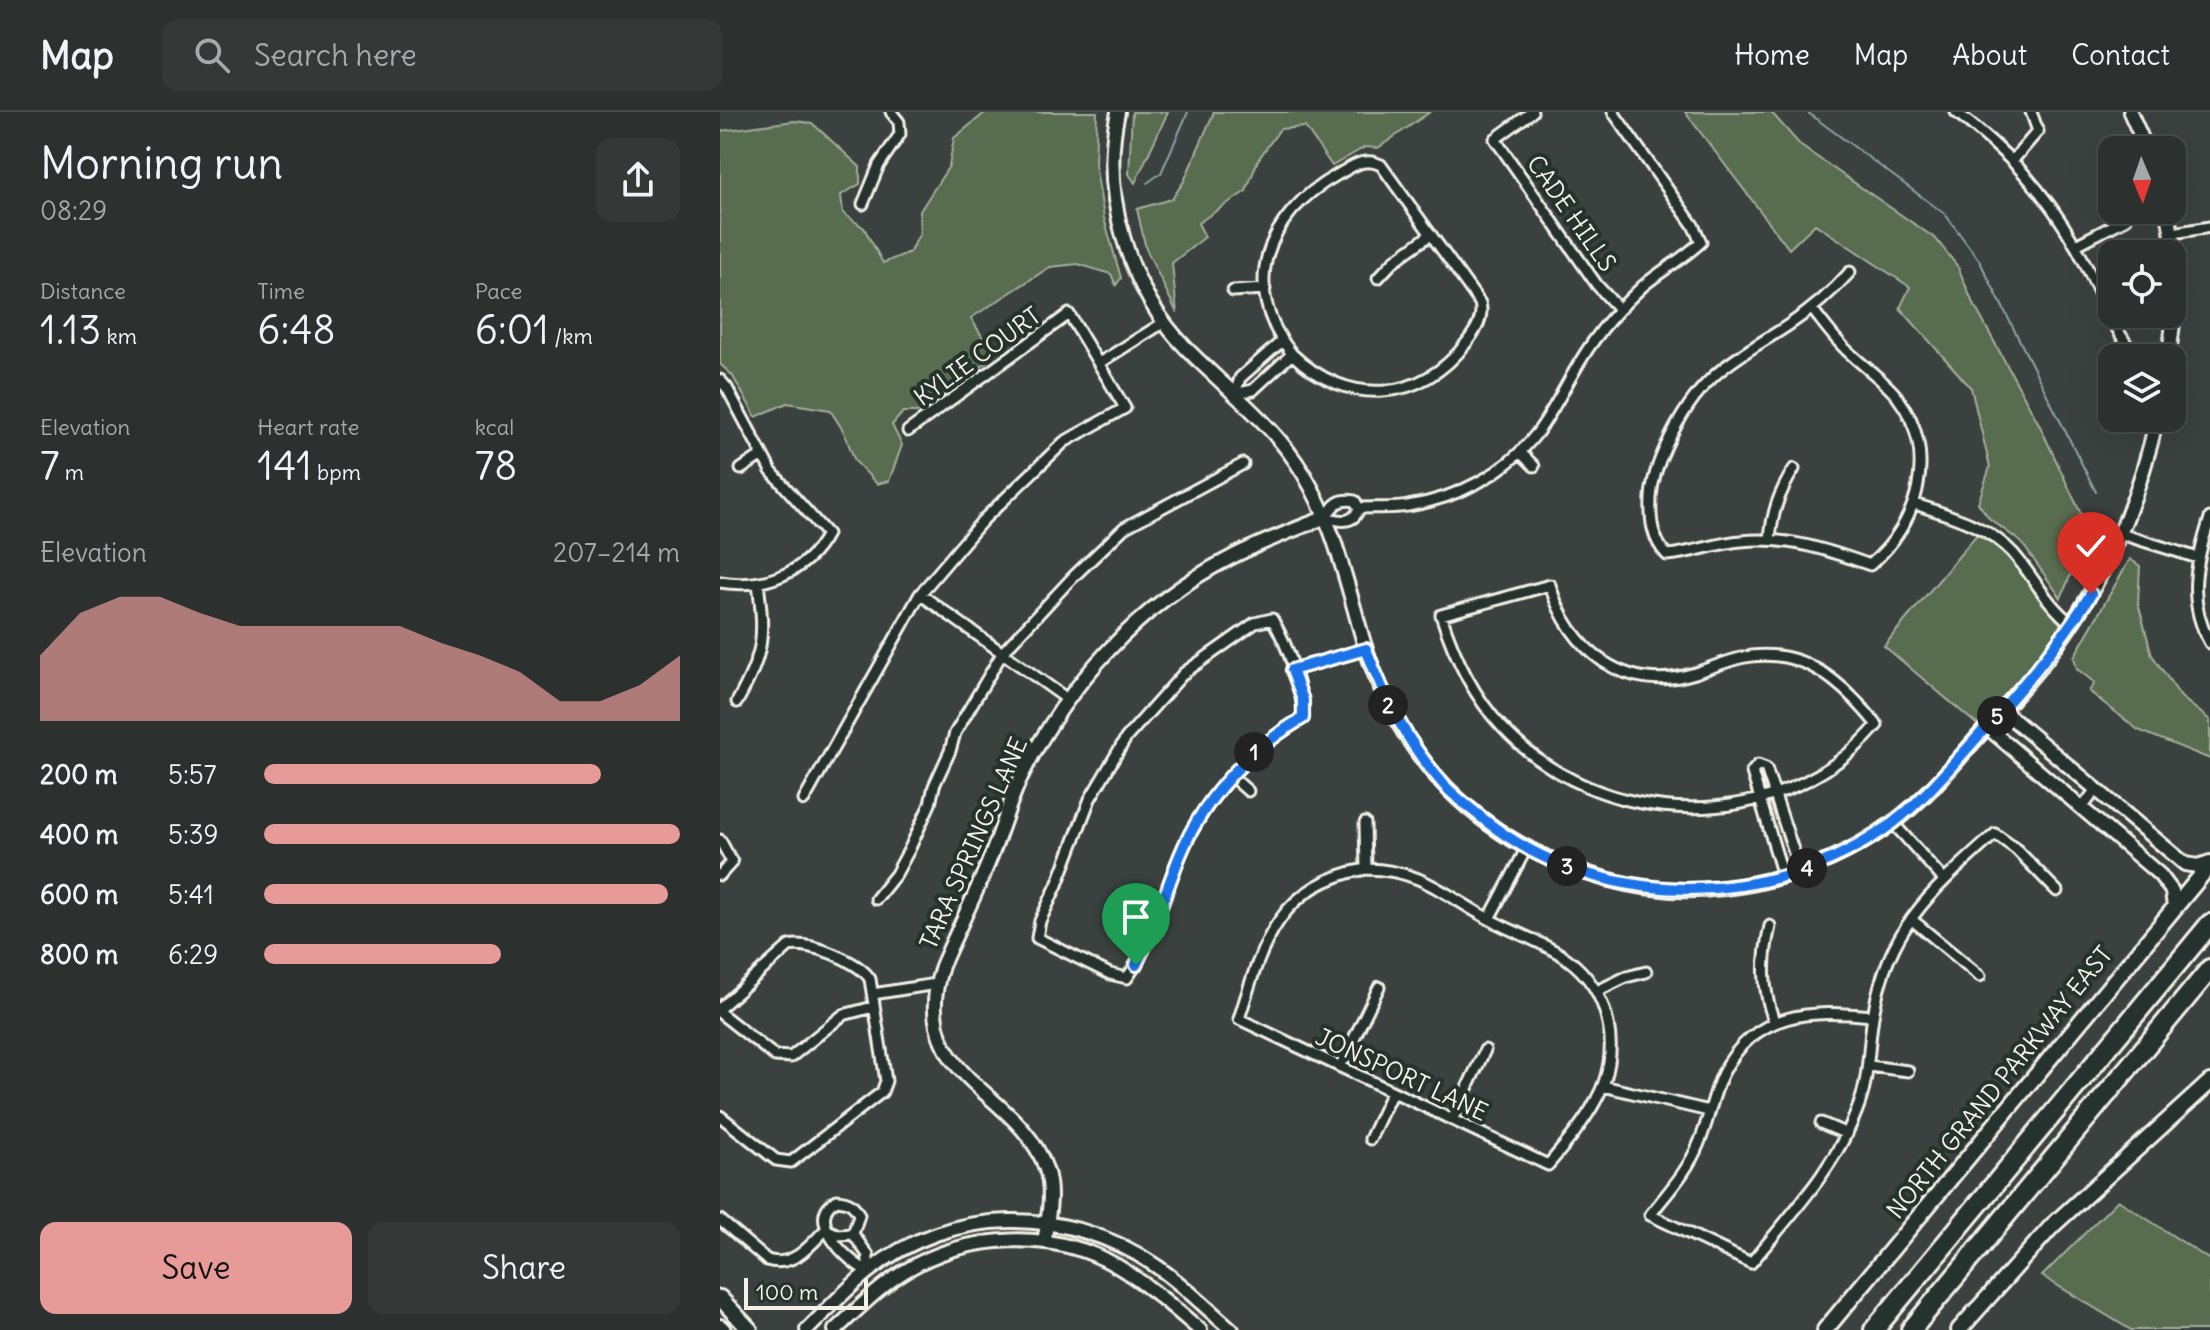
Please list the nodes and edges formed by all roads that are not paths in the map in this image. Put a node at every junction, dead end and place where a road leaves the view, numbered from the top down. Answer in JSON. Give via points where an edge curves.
{"nodes":[{"id":1,"x":891,"y":112,"type":"edge"},
{"id":2,"x":1118,"y":112,"type":"edge"},
{"id":3,"x":1532,"y":112,"type":"edge"},
{"id":4,"x":1613,"y":112,"type":"edge"},
{"id":5,"x":1956,"y":112,"type":"edge"},
{"id":6,"x":2031,"y":112,"type":"edge"},
{"id":7,"x":2130,"y":112,"type":"edge"},
{"id":8,"x":2141,"y":136,"type":"edge"},
{"id":9,"x":2013,"y":160,"type":"junction"},
{"id":10,"x":863,"y":204,"type":"dead end"},
{"id":11,"x":2116,"y":224,"type":"edge"},
{"id":12,"x":2171,"y":224,"type":"edge"},
{"id":13,"x":2210,"y":227,"type":"edge"},
{"id":14,"x":2173,"y":233,"type":"junction"},
{"id":15,"x":1430,"y":235,"type":"junction"},
{"id":16,"x":2076,"y":245,"type":"junction"},
{"id":17,"x":1850,"y":272,"type":"dead end"},
{"id":18,"x":1378,"y":278,"type":"dead end"},
{"id":19,"x":1265,"y":289,"type":"junction"},
{"id":20,"x":1233,"y":291,"type":"dead end"},
{"id":21,"x":1619,"y":309,"type":"junction"},
{"id":22,"x":1812,"y":309,"type":"junction"},
{"id":23,"x":1163,"y":323,"type":"junction"},
{"id":24,"x":1282,"y":341,"type":"junction"},
{"id":25,"x":2126,"y":344,"type":"edge"},
{"id":26,"x":2170,"y":344,"type":"edge"},
{"id":27,"x":1292,"y":354,"type":"junction"},
{"id":28,"x":1261,"y":360,"type":"junction"},
{"id":29,"x":1099,"y":363,"type":"junction"},
{"id":30,"x":1273,"y":372,"type":"junction"},
{"id":31,"x":720,"y":380,"type":"edge"},
{"id":32,"x":1235,"y":394,"type":"junction"},
{"id":33,"x":908,"y":431,"type":"dead end"},
{"id":34,"x":2153,"y":432,"type":"edge"},
{"id":35,"x":1520,"y":452,"type":"junction"},
{"id":36,"x":762,"y":455,"type":"junction"},
{"id":37,"x":1243,"y":464,"type":"dead end"},
{"id":38,"x":1534,"y":466,"type":"dead end"},
{"id":39,"x":741,"y":469,"type":"dead end"},
{"id":40,"x":1794,"y":469,"type":"dead end"},
{"id":41,"x":1915,"y":504,"type":"junction"},
{"id":42,"x":1359,"y":508,"type":"junction"},
{"id":43,"x":1326,"y":517,"type":"junction"},
{"id":44,"x":2210,"y":518,"type":"edge"},
{"id":45,"x":2121,"y":534,"type":"junction"},
{"id":46,"x":1770,"y":540,"type":"junction"},
{"id":47,"x":2198,"y":558,"type":"junction"},
{"id":48,"x":720,"y":582,"type":"edge"},
{"id":49,"x":758,"y":583,"type":"junction"},
{"id":50,"x":920,"y":594,"type":"junction"},
{"id":51,"x":2072,"y":624,"type":"junction"},
{"id":52,"x":2210,"y":643,"type":"edge"},
{"id":53,"x":1366,"y":649,"type":"junction"},
{"id":54,"x":1003,"y":652,"type":"junction"},
{"id":55,"x":1292,"y":670,"type":"junction"},
{"id":56,"x":1067,"y":699,"type":"junction"},
{"id":57,"x":737,"y":702,"type":"dead end"},
{"id":58,"x":2002,"y":710,"type":"junction"},
{"id":59,"x":1987,"y":727,"type":"junction"},
{"id":60,"x":1231,"y":776,"type":"junction"},
{"id":61,"x":2097,"y":788,"type":"junction"},
{"id":62,"x":1248,"y":791,"type":"dead end"},
{"id":63,"x":1776,"y":794,"type":"junction"},
{"id":64,"x":1760,"y":799,"type":"junction"},
{"id":65,"x":804,"y":800,"type":"dead end"},
{"id":66,"x":2082,"y":808,"type":"junction"},
{"id":67,"x":1365,"y":823,"type":"dead end"},
{"id":68,"x":1893,"y":823,"type":"junction"},
{"id":69,"x":720,"y":840,"type":"edge"},
{"id":70,"x":1526,"y":849,"type":"junction"},
{"id":71,"x":2210,"y":864,"type":"edge"},
{"id":72,"x":1366,"y":869,"type":"junction"},
{"id":73,"x":1800,"y":871,"type":"junction"},
{"id":74,"x":720,"y":875,"type":"edge"},
{"id":75,"x":1783,"y":876,"type":"junction"},
{"id":76,"x":1944,"y":880,"type":"junction"},
{"id":77,"x":2057,"y":891,"type":"dead end"},
{"id":78,"x":876,"y":899,"type":"dead end"},
{"id":79,"x":2174,"y":907,"type":"junction"},
{"id":80,"x":1489,"y":919,"type":"junction"},
{"id":81,"x":1911,"y":919,"type":"junction"},
{"id":82,"x":2210,"y":924,"type":"edge"},
{"id":83,"x":1770,"y":926,"type":"dead end"},
{"id":84,"x":2210,"y":969,"type":"edge"},
{"id":85,"x":1646,"y":972,"type":"dead end"},
{"id":86,"x":1980,"y":976,"type":"dead end"},
{"id":87,"x":936,"y":984,"type":"junction"},
{"id":88,"x":1379,"y":987,"type":"dead end"},
{"id":89,"x":1597,"y":991,"type":"junction"},
{"id":90,"x":873,"y":994,"type":"junction"},
{"id":91,"x":873,"y":1007,"type":"junction"},
{"id":92,"x":720,"y":1010,"type":"edge"},
{"id":93,"x":1873,"y":1016,"type":"junction"},
{"id":94,"x":1774,"y":1021,"type":"junction"},
{"id":95,"x":1485,"y":1050,"type":"dead end"},
{"id":96,"x":1869,"y":1066,"type":"junction"},
{"id":97,"x":1340,"y":1067,"type":"junction"},
{"id":98,"x":1908,"y":1071,"type":"dead end"},
{"id":99,"x":2210,"y":1082,"type":"edge"},
{"id":100,"x":1603,"y":1086,"type":"junction"},
{"id":101,"x":1392,"y":1092,"type":"junction"},
{"id":102,"x":1709,"y":1111,"type":"junction"},
{"id":103,"x":720,"y":1116,"type":"edge"},
{"id":104,"x":1452,"y":1120,"type":"junction"},
{"id":105,"x":1821,"y":1123,"type":"dead end"},
{"id":106,"x":1847,"y":1134,"type":"junction"},
{"id":107,"x":1370,"y":1139,"type":"dead end"},
{"id":108,"x":720,"y":1220,"type":"edge"},
{"id":109,"x":1048,"y":1222,"type":"junction"},
{"id":110,"x":826,"y":1229,"type":"junction"},
{"id":111,"x":853,"y":1234,"type":"junction"},
{"id":112,"x":1044,"y":1242,"type":"junction"},
{"id":113,"x":868,"y":1271,"type":"junction"},
{"id":114,"x":884,"y":1287,"type":"junction"},
{"id":115,"x":1193,"y":1297,"type":"junction"},
{"id":116,"x":720,"y":1298,"type":"edge"},
{"id":117,"x":1179,"y":1312,"type":"junction"},
{"id":118,"x":750,"y":1330,"type":"edge"},
{"id":119,"x":807,"y":1330,"type":"edge"},
{"id":120,"x":835,"y":1330,"type":"edge"},
{"id":121,"x":1200,"y":1330,"type":"edge"},
{"id":122,"x":1232,"y":1330,"type":"edge"},
{"id":123,"x":1825,"y":1330,"type":"edge"},
{"id":124,"x":1874,"y":1330,"type":"edge"},
{"id":125,"x":1911,"y":1330,"type":"edge"},
{"id":126,"x":1959,"y":1330,"type":"edge"}],
"edges":[{"from":1,"to":10,"type":"street","via":[[900,134]]},
{"from":2,"to":23,"type":"street","via":[[1112,139],[1117,218],[1138,280]]},
{"from":3,"to":21,"type":"street","name":"CADE HILLS","via":[[1495,139]]},
{"from":4,"to":21,"type":"street","via":[[1701,242]]},
{"from":5,"to":9,"type":"street"},
{"from":6,"to":9,"type":"street","via":[[2038,131]]},
{"from":7,"to":8,"type":"street"},
{"from":9,"to":16,"type":"street","via":[[2036,184]]},
{"from":11,"to":16,"type":"street"},
{"from":12,"to":14,"type":"street"},
{"from":13,"to":14,"type":"street"},
{"from":14,"to":26,"type":"street","via":[[2175,310]]},
{"from":15,"to":18,"type":"street"},
{"from":15,"to":19,"type":"street","via":[[1381,165],[1362,161],[1315,187],[1290,211],[1266,259]]},
{"from":15,"to":27,"type":"street","via":[[1482,312],[1471,337],[1446,367],[1405,388],[1359,390],[1320,377]]},
{"from":16,"to":25,"type":"street"},
{"from":17,"to":22,"type":"street"},
{"from":19,"to":20,"type":"street"},
{"from":19,"to":24,"type":"street"},
{"from":21,"to":35,"type":"street"},
{"from":22,"to":41,"type":"street","via":[[1893,393],[1909,417],[1921,475]]},
{"from":22,"to":46,"type":"street","via":[[1715,375],[1696,395],[1674,427],[1651,495],[1652,527],[1667,555],[1742,540]]},
{"from":23,"to":29,"type":"street"},
{"from":23,"to":32,"type":"street"},
{"from":24,"to":27,"type":"street"},
{"from":24,"to":28,"type":"street"},
{"from":27,"to":30,"type":"street"},
{"from":28,"to":30,"type":"street"},
{"from":28,"to":32,"type":"street","via":[[1240,378]]},
{"from":29,"to":33,"type":"street","name":"KYLIE COURT","via":[[1069,314]]},
{"from":29,"to":50,"type":"street","via":[[1125,408],[1064,442],[983,520]]},
{"from":30,"to":32,"type":"street","via":[[1253,390]]},
{"from":31,"to":36,"type":"street"},
{"from":32,"to":43,"type":"street","via":[[1280,440]]},
{"from":34,"to":45,"type":"street"},
{"from":35,"to":38,"type":"street"},
{"from":35,"to":42,"type":"street","via":[[1459,493],[1405,507]]},
{"from":36,"to":39,"type":"street"},
{"from":36,"to":49,"type":"street","via":[[827,534],[796,569]]},
{"from":37,"to":54,"type":"street","via":[[1124,528]]},
{"from":40,"to":46,"type":"street","via":[[1772,513]]},
{"from":41,"to":46,"type":"street","via":[[1893,542],[1870,565],[1826,549]]},
{"from":41,"to":51,"type":"street","via":[[1984,529],[2002,542],[2051,607]]},
{"from":42,"to":43,"type":"street","via":[[1351,520]]},
{"from":42,"to":43,"type":"street","via":[[1355,501],[1345,500],[1335,503]]},
{"from":43,"to":53,"type":"street"},
{"from":43,"to":56,"type":"street","name":"TARA SPRINGS LANE","via":[[1230,558],[1179,588],[1112,646]]},
{"from":44,"to":47,"type":"street"},
{"from":45,"to":47,"type":"street"},
{"from":45,"to":51,"type":"street"},
{"from":47,"to":52,"type":"street","via":[[2195,603]]},
{"from":48,"to":49,"type":"street"},
{"from":49,"to":57,"type":"street","via":[[762,644]]},
{"from":50,"to":54,"type":"street"},
{"from":50,"to":65,"type":"street"},
{"from":51,"to":58,"type":"street"},
{"from":53,"to":55,"type":"street"},
{"from":53,"to":70,"type":"street","via":[[1408,739],[1446,787]]},
{"from":54,"to":56,"type":"street"},
{"from":54,"to":78,"type":"street","via":[[955,733],[910,848]]},
{"from":55,"to":60,"type":"street","via":[[1303,700],[1303,718],[1269,739]]},
{"from":55,"to":60,"type":"street","via":[[1272,619],[1255,623],[1184,673],[1126,738],[1090,799],[1037,938],[1127,978],[1191,832]]},
{"from":56,"to":87,"type":"street","name":"TARA SPRINGS LANE","via":[[1022,776]]},
{"from":58,"to":59,"type":"street"},
{"from":58,"to":61,"type":"street"},
{"from":59,"to":66,"type":"street"},
{"from":59,"to":68,"type":"street"},
{"from":60,"to":62,"type":"street"},
{"from":61,"to":66,"type":"street"},
{"from":61,"to":71,"type":"street","via":[[2185,864]]},
{"from":63,"to":64,"type":"street"},
{"from":63,"to":64,"type":"street","via":[[1766,768],[1758,765],[1752,772]]},
{"from":63,"to":64,"type":"street","via":[[1830,767],[1877,725],[1832,679],[1810,665],[1756,654],[1672,677],[1619,669],[1575,638],[1550,585],[1441,615],[1480,701],[1527,751],[1555,770],[1602,793],[1645,805],[1712,808]]},
{"from":63,"to":73,"type":"street"},
{"from":64,"to":75,"type":"street"},
{"from":66,"to":79,"type":"street","via":[[2168,883]]},
{"from":67,"to":72,"type":"street"},
{"from":68,"to":73,"type":"street"},
{"from":68,"to":76,"type":"street"},
{"from":69,"to":74,"type":"street","via":[[732,862]]},
{"from":70,"to":75,"type":"street","via":[[1630,886],[1687,891]]},
{"from":70,"to":80,"type":"street"},
{"from":71,"to":79,"type":"main road","name":"NORTH GRAND PARKWAY EAST"},
{"from":72,"to":80,"type":"street","via":[[1416,877]]},
{"from":72,"to":97,"type":"street","name":"JONSPORT LANE","via":[[1311,888],[1288,907],[1274,925],[1239,1019]]},
{"from":73,"to":75,"type":"street"},
{"from":76,"to":77,"type":"street","via":[[1995,834]]},
{"from":76,"to":81,"type":"street"},
{"from":79,"to":123,"type":"main road","name":"NORTH GRAND PARKWAY EAST"},
{"from":80,"to":89,"type":"street","via":[[1569,959]]},
{"from":81,"to":86,"type":"street"},
{"from":81,"to":93,"type":"street","via":[[1887,958]]},
{"from":82,"to":124,"type":"highway"},
{"from":83,"to":94,"type":"street","via":[[1763,973]]},
{"from":84,"to":125,"type":"highway"},
{"from":85,"to":89,"type":"street"},
{"from":87,"to":90,"type":"street"},
{"from":87,"to":109,"type":"street","name":"TARA SPRINGS LANE","via":[[935,1017],[962,1074],[1030,1138],[1041,1158],[1050,1191]]},
{"from":88,"to":97,"type":"street"},
{"from":89,"to":100,"type":"street","via":[[1611,1044]]},
{"from":90,"to":91,"type":"street"},
{"from":90,"to":92,"type":"street","via":[[870,979],[860,968],[799,943],[782,951]]},
{"from":91,"to":92,"type":"street","via":[[843,1015],[791,1057],[775,1056]]},
{"from":91,"to":103,"type":"street","via":[[885,1086],[797,1159],[776,1160]]},
{"from":93,"to":94,"type":"street","via":[[1828,1011]]},
{"from":93,"to":96,"type":"street"},
{"from":94,"to":102,"type":"street","via":[[1735,1055]]},
{"from":95,"to":104,"type":"street"},
{"from":96,"to":98,"type":"street"},
{"from":96,"to":106,"type":"street"},
{"from":97,"to":101,"type":"street","name":"JONSPORT LANE"},
{"from":99,"to":126,"type":"main road","via":[[2052,1226]]},
{"from":100,"to":102,"type":"street"},
{"from":100,"to":104,"type":"street","name":"JONSPORT LANE","via":[[1548,1165]]},
{"from":101,"to":104,"type":"street","name":"JONSPORT LANE"},
{"from":101,"to":107,"type":"street"},
{"from":102,"to":106,"type":"street","via":[[1683,1174],[1650,1215],[1751,1263],[1830,1165]]},
{"from":105,"to":106,"type":"street"},
{"from":108,"to":110,"type":"street","via":[[774,1262],[802,1254]]},
{"from":109,"to":112,"type":"street","name":"TARA SPRINGS LANE"},
{"from":109,"to":113,"type":"street","via":[[964,1225],[911,1245]]},
{"from":109,"to":115,"type":"street","via":[[1126,1247]]},
{"from":110,"to":111,"type":"street"},
{"from":110,"to":111,"type":"street","via":[[824,1212],[829,1204],[847,1201],[859,1215]]},
{"from":110,"to":113,"type":"street","via":[[854,1265]]},
{"from":111,"to":113,"type":"street","via":[[868,1255]]},
{"from":112,"to":114,"type":"street","via":[[975,1243],[905,1271]]},
{"from":112,"to":117,"type":"street","via":[[1116,1265]]},
{"from":113,"to":114,"type":"street"},
{"from":113,"to":119,"type":"street"},
{"from":114,"to":120,"type":"street"},
{"from":115,"to":117,"type":"street"},
{"from":115,"to":122,"type":"street"},
{"from":116,"to":118,"type":"main road"},
{"from":117,"to":121,"type":"street"}]}
